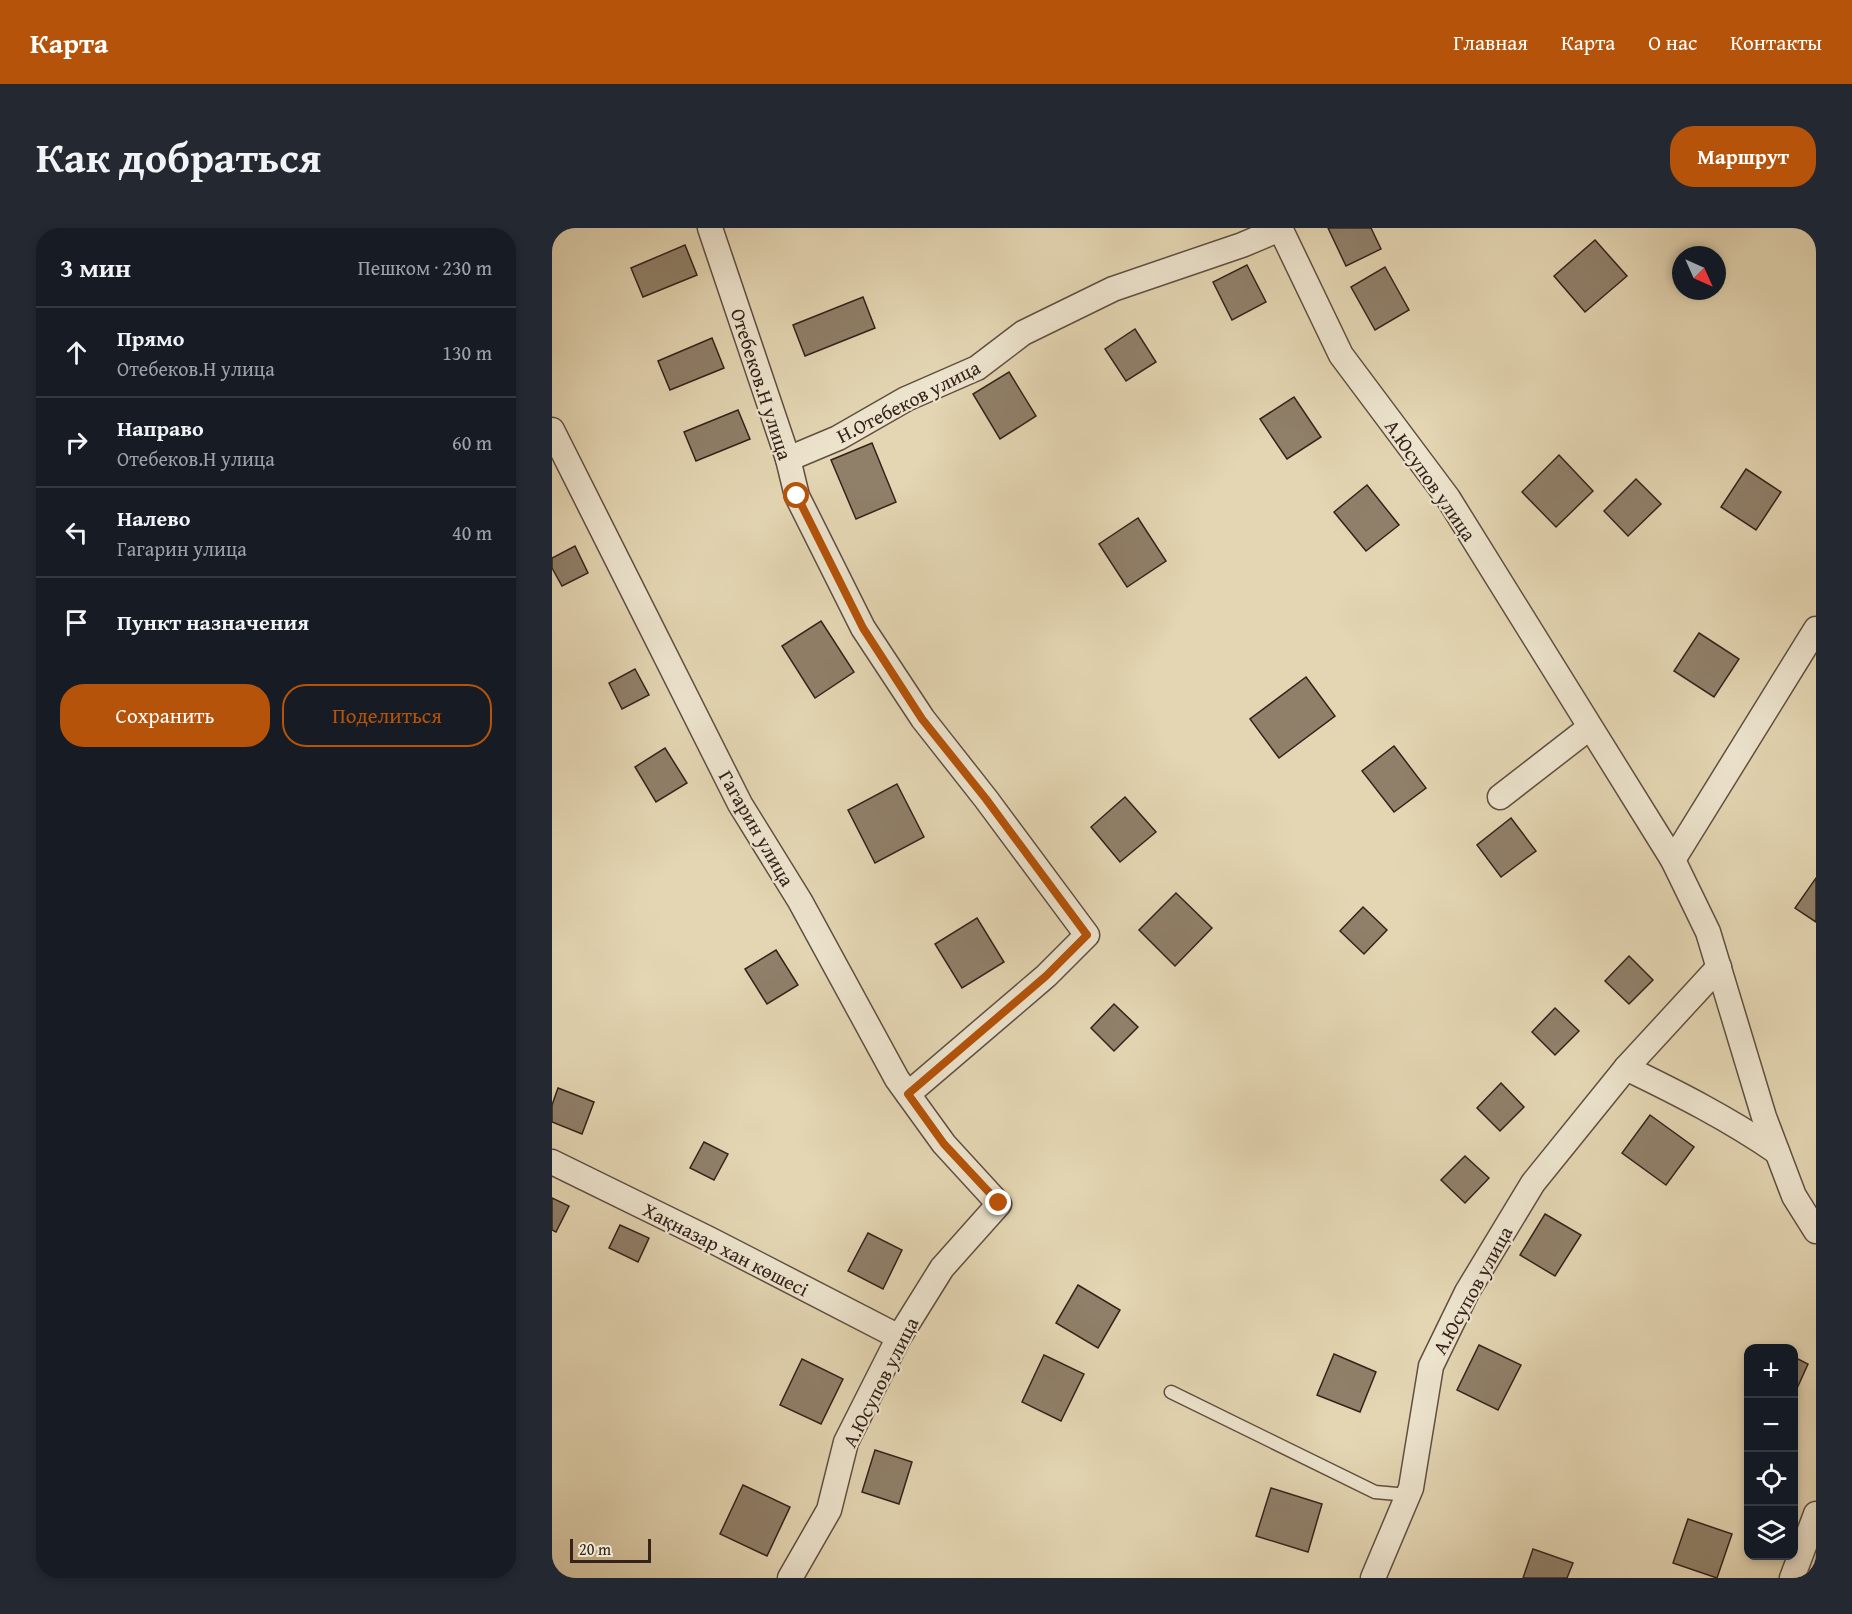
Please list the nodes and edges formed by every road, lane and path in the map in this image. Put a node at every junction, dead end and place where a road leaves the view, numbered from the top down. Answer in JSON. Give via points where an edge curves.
{"nodes":[{"id":1,"x":710,"y":228,"type":"edge"},
{"id":2,"x":1280,"y":229,"type":"edge"},
{"id":3,"x":552,"y":430,"type":"edge"},
{"id":4,"x":788,"y":459,"type":"junction"},
{"id":5,"x":1816,"y":629,"type":"edge"},
{"id":6,"x":1589,"y":728,"type":"junction"},
{"id":7,"x":1500,"y":797,"type":"dead end"},
{"id":8,"x":1673,"y":861,"type":"junction"},
{"id":9,"x":1719,"y":967,"type":"junction"},
{"id":10,"x":1626,"y":1068,"type":"junction"},
{"id":11,"x":908,"y":1094,"type":"junction"},
{"id":12,"x":1777,"y":1152,"type":"junction"},
{"id":13,"x":552,"y":1162,"type":"edge"},
{"id":14,"x":999,"y":1203,"type":"joint"},
{"id":15,"x":1816,"y":1231,"type":"edge"},
{"id":16,"x":899,"y":1337,"type":"junction"},
{"id":17,"x":1171,"y":1392,"type":"dead end"},
{"id":18,"x":1408,"y":1495,"type":"junction"},
{"id":19,"x":1816,"y":1514,"type":"edge"},
{"id":20,"x":790,"y":1578,"type":"edge"},
{"id":21,"x":1372,"y":1578,"type":"edge"},
{"id":22,"x":1792,"y":1578,"type":"edge"}],
"edges":[{"from":1,"to":4,"type":"street","name":"Отебеков.Н улица"},
{"from":2,"to":4,"type":"street","name":"Н.Отебеков улица","via":[[1113,289],[1023,333],[977,368]]},
{"from":2,"to":6,"type":"street","name":"А.Юсупов улица","via":[[1341,355],[1448,498]]},
{"from":3,"to":11,"type":"street","name":"Гагарин улица","via":[[740,804],[800,901]]},
{"from":4,"to":11,"type":"street","name":"Отебеков.Н улица","via":[[797,496],[863,628],[922,719],[1087,935],[1046,976]]},
{"from":5,"to":8,"type":"street"},
{"from":6,"to":7,"type":"street"},
{"from":6,"to":8,"type":"street","name":"А.Юсупов улица"},
{"from":8,"to":9,"type":"street","name":"А.Юсупов улица","via":[[1708,932]]},
{"from":9,"to":10,"type":"street","name":"А.Юсупов улица"},
{"from":9,"to":12,"type":"street","name":"А.Юсупов улица"},
{"from":10,"to":12,"type":"street","via":[[1706,1107]]},
{"from":10,"to":18,"type":"street","name":"А.Юсупов улица","via":[[1533,1183],[1467,1292],[1431,1366]]},
{"from":11,"to":14,"type":"street","name":"Гагарин улица","via":[[944,1144]]},
{"from":12,"to":15,"type":"street","name":"А.Юсупов улица","via":[[1794,1196]]},
{"from":13,"to":16,"type":"street","name":"Хақназар хан көшесі"},
{"from":14,"to":16,"type":"street","name":"А.Юсупов улица","via":[[942,1268]]},
{"from":16,"to":20,"type":"street","name":"А.Юсупов улица","via":[[846,1443],[829,1510]]},
{"from":17,"to":18,"type":"lane","via":[[1375,1492]]},
{"from":18,"to":21,"type":"street","name":"А.Юсупов улица"},
{"from":19,"to":22,"type":"street"}]}
